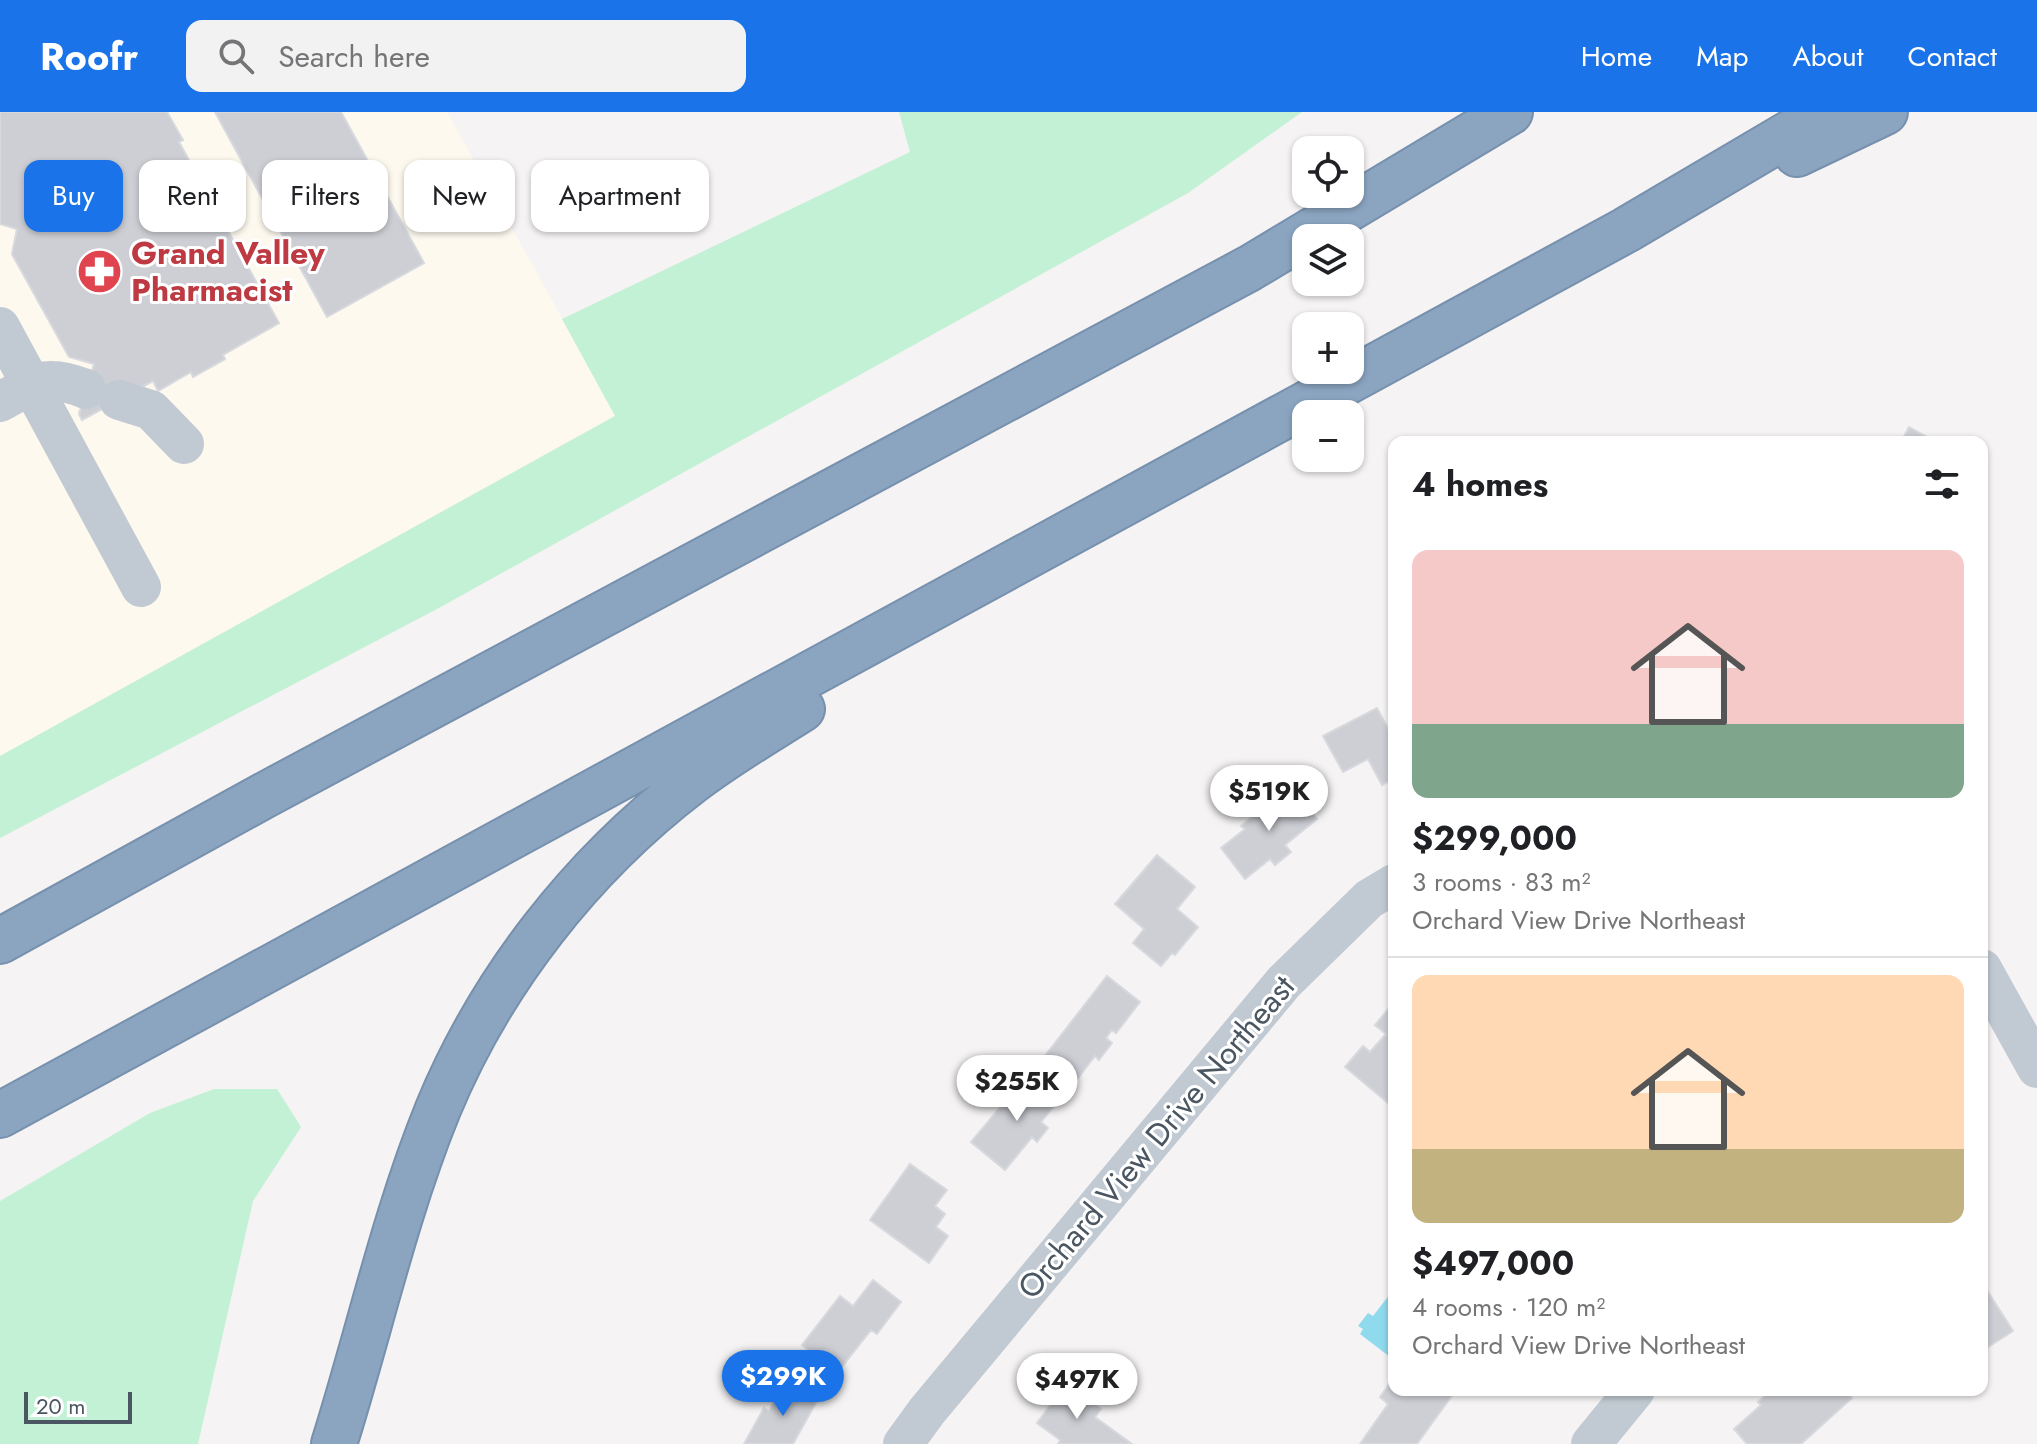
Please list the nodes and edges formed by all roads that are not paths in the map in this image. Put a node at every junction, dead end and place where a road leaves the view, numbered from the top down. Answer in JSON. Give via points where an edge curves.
{"nodes":[{"id":1,"x":1510,"y":112,"type":"edge"},
{"id":2,"x":1826,"y":112,"type":"edge"},
{"id":3,"x":1885,"y":112,"type":"edge"},
{"id":4,"x":1626,"y":230,"type":"junction"},
{"id":5,"x":0,"y":327,"type":"edge"},
{"id":6,"x":16,"y":393,"type":"edge"},
{"id":7,"x":184,"y":444,"type":"dead end"},
{"id":8,"x":1093,"y":520,"type":"junction"},
{"id":9,"x":141,"y":587,"type":"dead end"},
{"id":10,"x":1388,"y":888,"type":"edge"},
{"id":11,"x":0,"y":941,"type":"edge"},
{"id":12,"x":1988,"y":978,"type":"edge"},
{"id":13,"x":2031,"y":1043,"type":"edge"},
{"id":14,"x":0,"y":1115,"type":"edge"},
{"id":15,"x":1630,"y":1396,"type":"edge"},
{"id":16,"x":334,"y":1444,"type":"edge"},
{"id":17,"x":903,"y":1444,"type":"edge"},
{"id":18,"x":1591,"y":1444,"type":"edge"}],
"edges":[{"from":1,"to":11,"type":"highway","via":[[1250,268]]},
{"from":2,"to":4,"type":"highway"},
{"from":3,"to":4,"type":"highway"},
{"from":4,"to":8,"type":"highway"},
{"from":5,"to":6,"type":"street"},
{"from":6,"to":7,"type":"street","via":[[58,378],[151,410]]},
{"from":6,"to":9,"type":"street"},
{"from":8,"to":14,"type":"highway"},
{"from":8,"to":16,"type":"highway","via":[[713,765],[608,854],[546,926],[504,986],[438,1110]]},
{"from":10,"to":17,"type":"street","name":"Orchard View Drive Northeast","via":[[1369,899],[1284,982]]},
{"from":12,"to":13,"type":"street"},
{"from":15,"to":18,"type":"street"}]}
